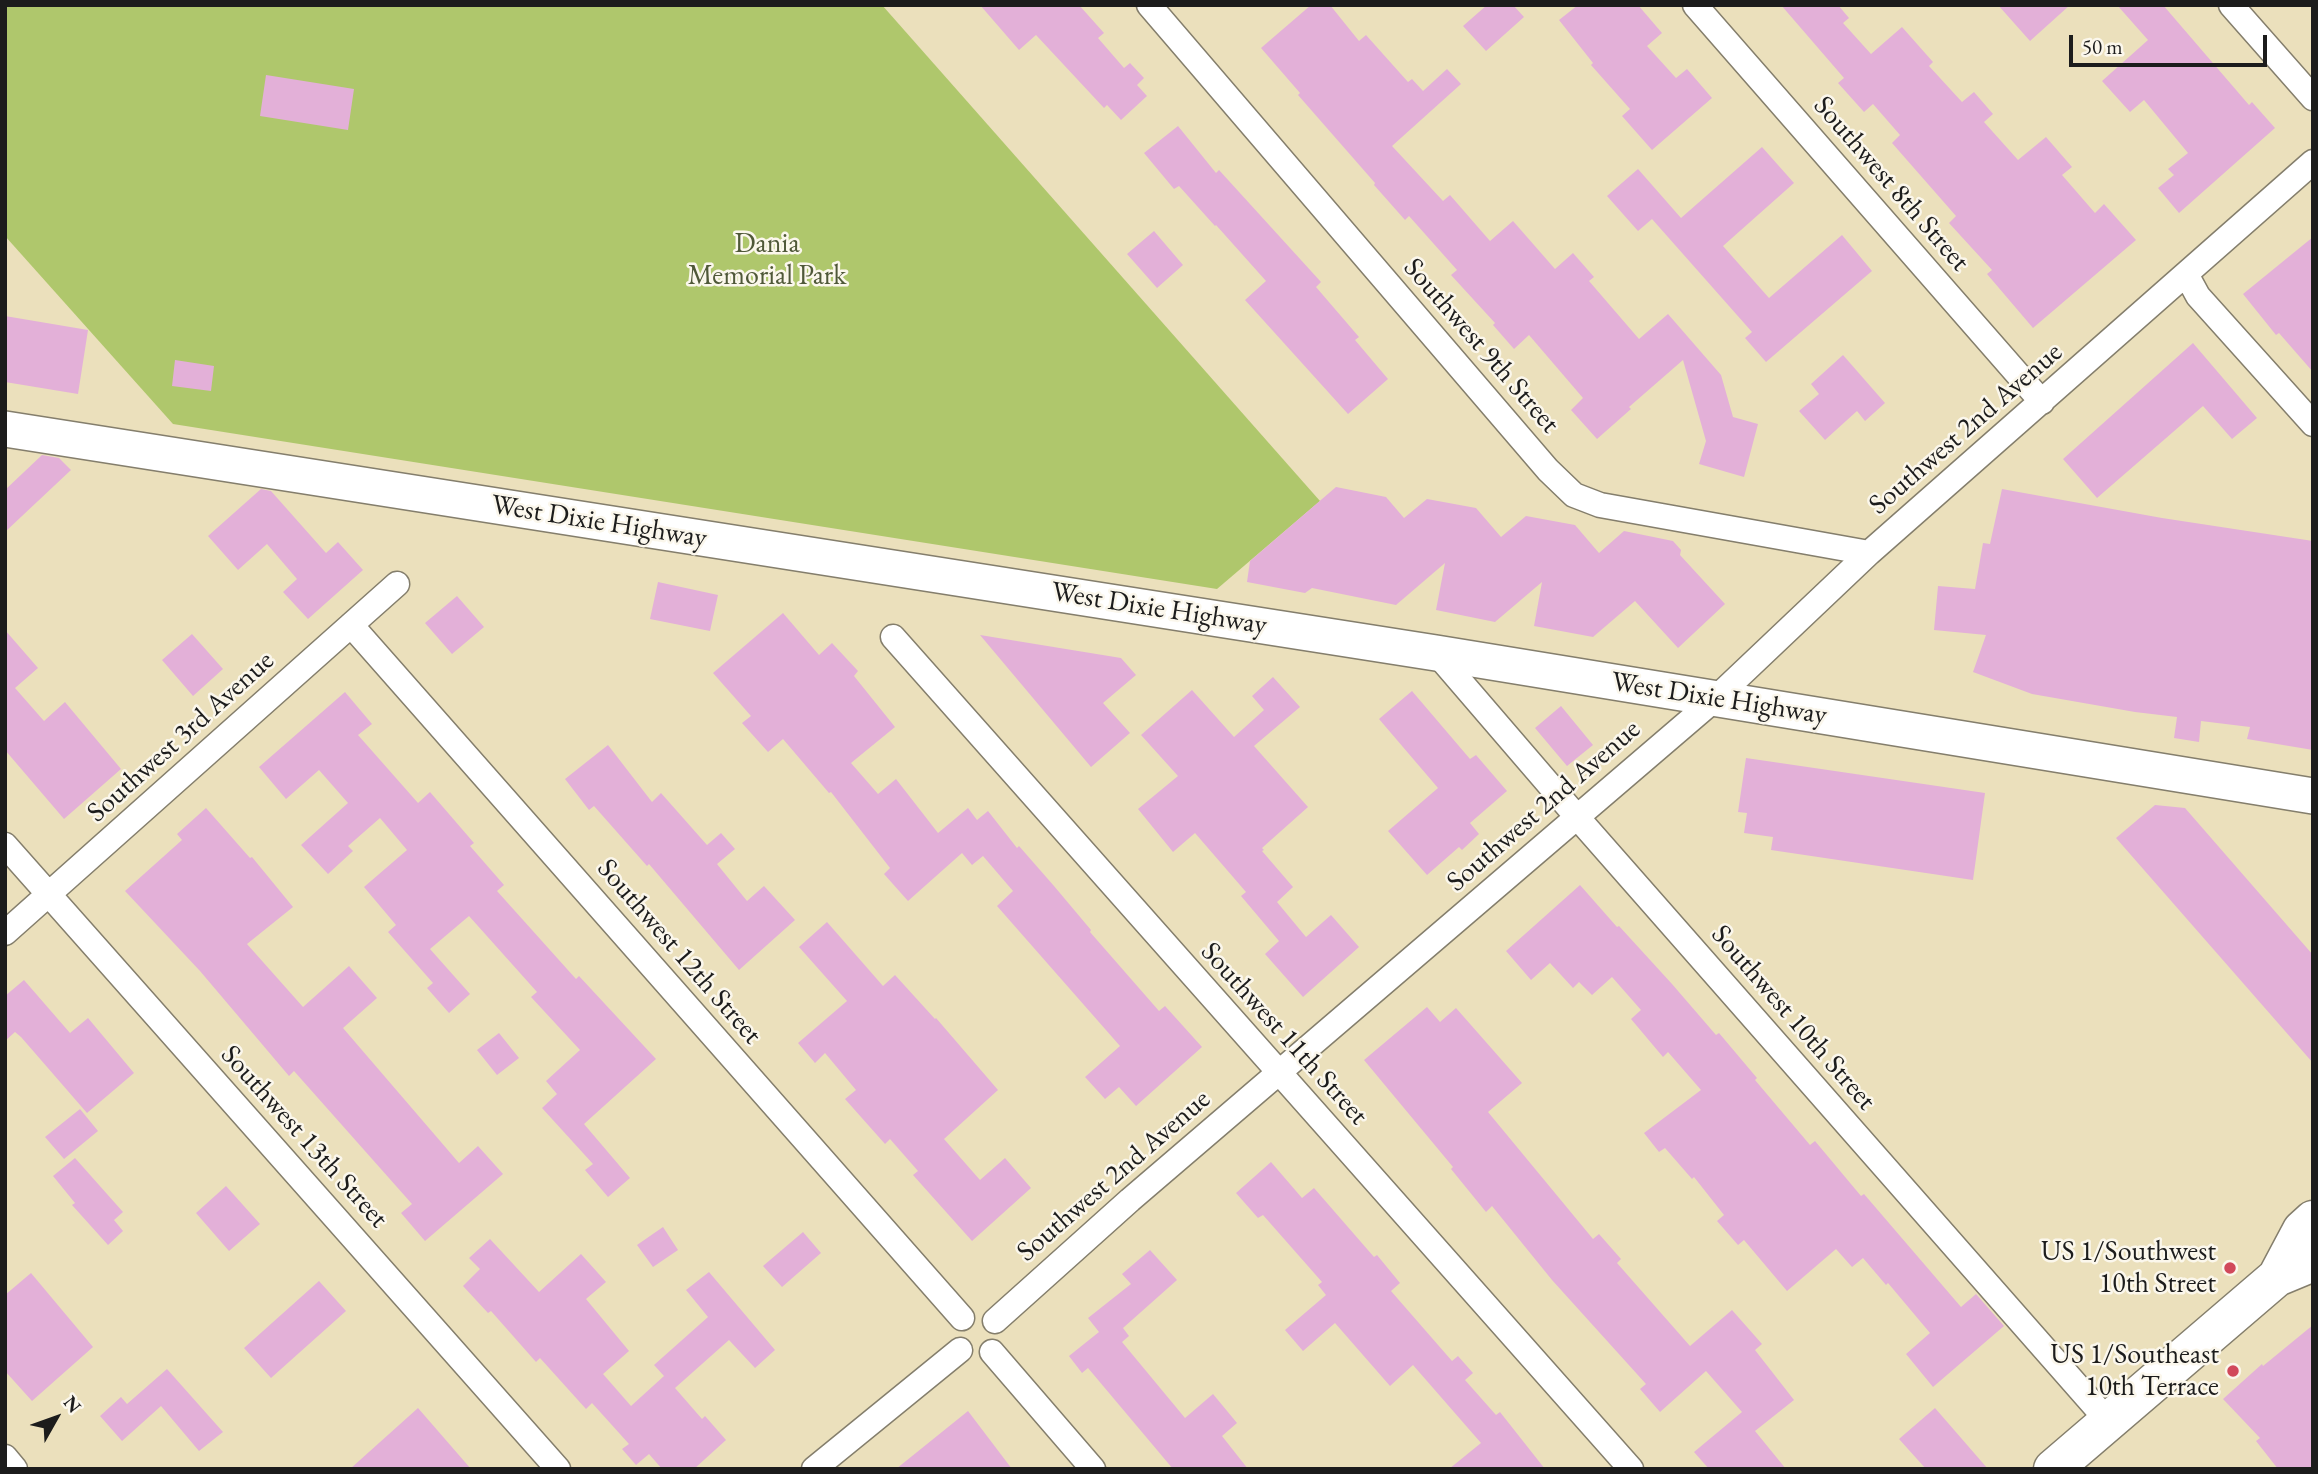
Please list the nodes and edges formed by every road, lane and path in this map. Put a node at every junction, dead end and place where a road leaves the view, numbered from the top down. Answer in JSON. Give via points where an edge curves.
{"nodes":[{"id":1,"x":1149,"y":5,"type":"edge"},
{"id":2,"x":1695,"y":5,"type":"edge"},
{"id":3,"x":2231,"y":5,"type":"edge"},
{"id":4,"x":2313,"y":98,"type":"edge"},
{"id":5,"x":2313,"y":162,"type":"edge"},
{"id":6,"x":2186,"y":274,"type":"junction"},
{"id":7,"x":2042,"y":402,"type":"junction"},
{"id":8,"x":2313,"y":425,"type":"edge"},
{"id":9,"x":5,"y":429,"type":"edge"},
{"id":10,"x":1869,"y":553,"type":"junction"},
{"id":11,"x":397,"y":584,"type":"dead end"},
{"id":12,"x":351,"y":625,"type":"junction"},
{"id":13,"x":893,"y":637,"type":"dead end"},
{"id":14,"x":1436,"y":653,"type":"junction"},
{"id":15,"x":1715,"y":699,"type":"junction"},
{"id":16,"x":2313,"y":796,"type":"edge"},
{"id":17,"x":1577,"y":817,"type":"junction"},
{"id":18,"x":5,"y":845,"type":"edge"},
{"id":19,"x":48,"y":895,"type":"junction"},
{"id":20,"x":5,"y":933,"type":"edge"},
{"id":21,"x":1278,"y":1073,"type":"junction"},
{"id":22,"x":2313,"y":1220,"type":"edge"},
{"id":23,"x":2313,"y":1262,"type":"edge"},
{"id":24,"x":2277,"y":1277,"type":"junction"},
{"id":25,"x":962,"y":1318,"type":"junction"},
{"id":26,"x":995,"y":1321,"type":"junction"},
{"id":27,"x":960,"y":1350,"type":"junction"},
{"id":28,"x":992,"y":1352,"type":"junction"},
{"id":29,"x":2108,"y":1421,"type":"junction"},
{"id":30,"x":5,"y":1457,"type":"edge"},
{"id":31,"x":15,"y":1469,"type":"edge"},
{"id":32,"x":558,"y":1469,"type":"edge"},
{"id":33,"x":814,"y":1469,"type":"edge"},
{"id":34,"x":1093,"y":1469,"type":"edge"},
{"id":35,"x":1631,"y":1469,"type":"edge"},
{"id":36,"x":2053,"y":1469,"type":"edge"}],
"edges":[{"from":1,"to":10,"type":"street","name":"Southwest 9th Street","via":[[1574,495],[1600,505]]},
{"from":2,"to":7,"type":"street","name":"Southwest 8th Street"},
{"from":3,"to":4,"type":"street"},
{"from":5,"to":6,"type":"street","name":"Southwest 2nd Avenue"},
{"from":6,"to":7,"type":"street","name":"Southwest 2nd Avenue"},
{"from":6,"to":8,"type":"street","via":[[2199,296]]},
{"from":7,"to":10,"type":"street","name":"Southwest 2nd Avenue"},
{"from":9,"to":14,"type":"main road","name":"West Dixie Highway"},
{"from":10,"to":15,"type":"street","name":"Southwest 2nd Avenue"},
{"from":11,"to":12,"type":"street","name":"Southwest 3rd Avenue"},
{"from":12,"to":19,"type":"street","name":"Southwest 3rd Avenue"},
{"from":12,"to":25,"type":"street","name":"Southwest 12th Street"},
{"from":13,"to":21,"type":"street","name":"Southwest 11th Street"},
{"from":14,"to":15,"type":"main road","name":"West Dixie Highway"},
{"from":14,"to":17,"type":"street","name":"Southwest 10th Street"},
{"from":15,"to":16,"type":"main road","name":"West Dixie Highway"},
{"from":15,"to":17,"type":"street","name":"Southwest 2nd Avenue"},
{"from":17,"to":21,"type":"street","name":"Southwest 2nd Avenue"},
{"from":17,"to":29,"type":"street","name":"Southwest 10th Street"},
{"from":18,"to":19,"type":"street","name":"Southwest 13th Street"},
{"from":19,"to":20,"type":"street","name":"Southwest 3rd Avenue"},
{"from":19,"to":32,"type":"street","name":"Southwest 13th Street"},
{"from":21,"to":26,"type":"street","name":"Southwest 2nd Avenue"},
{"from":21,"to":35,"type":"street","name":"Southwest 11th Street"},
{"from":22,"to":24,"type":"main road","via":[[2302,1230]]},
{"from":23,"to":24,"type":"main road"},
{"from":24,"to":29,"type":"main road"},
{"from":25,"to":26,"type":"street","via":[[974,1312]]},
{"from":25,"to":27,"type":"street","via":[[954,1334]]},
{"from":26,"to":28,"type":"street","via":[[1000,1335]]},
{"from":27,"to":28,"type":"street","via":[[976,1358]]},
{"from":27,"to":33,"type":"street"},
{"from":28,"to":34,"type":"street"},
{"from":29,"to":36,"type":"main road"},
{"from":30,"to":31,"type":"street"}]}
